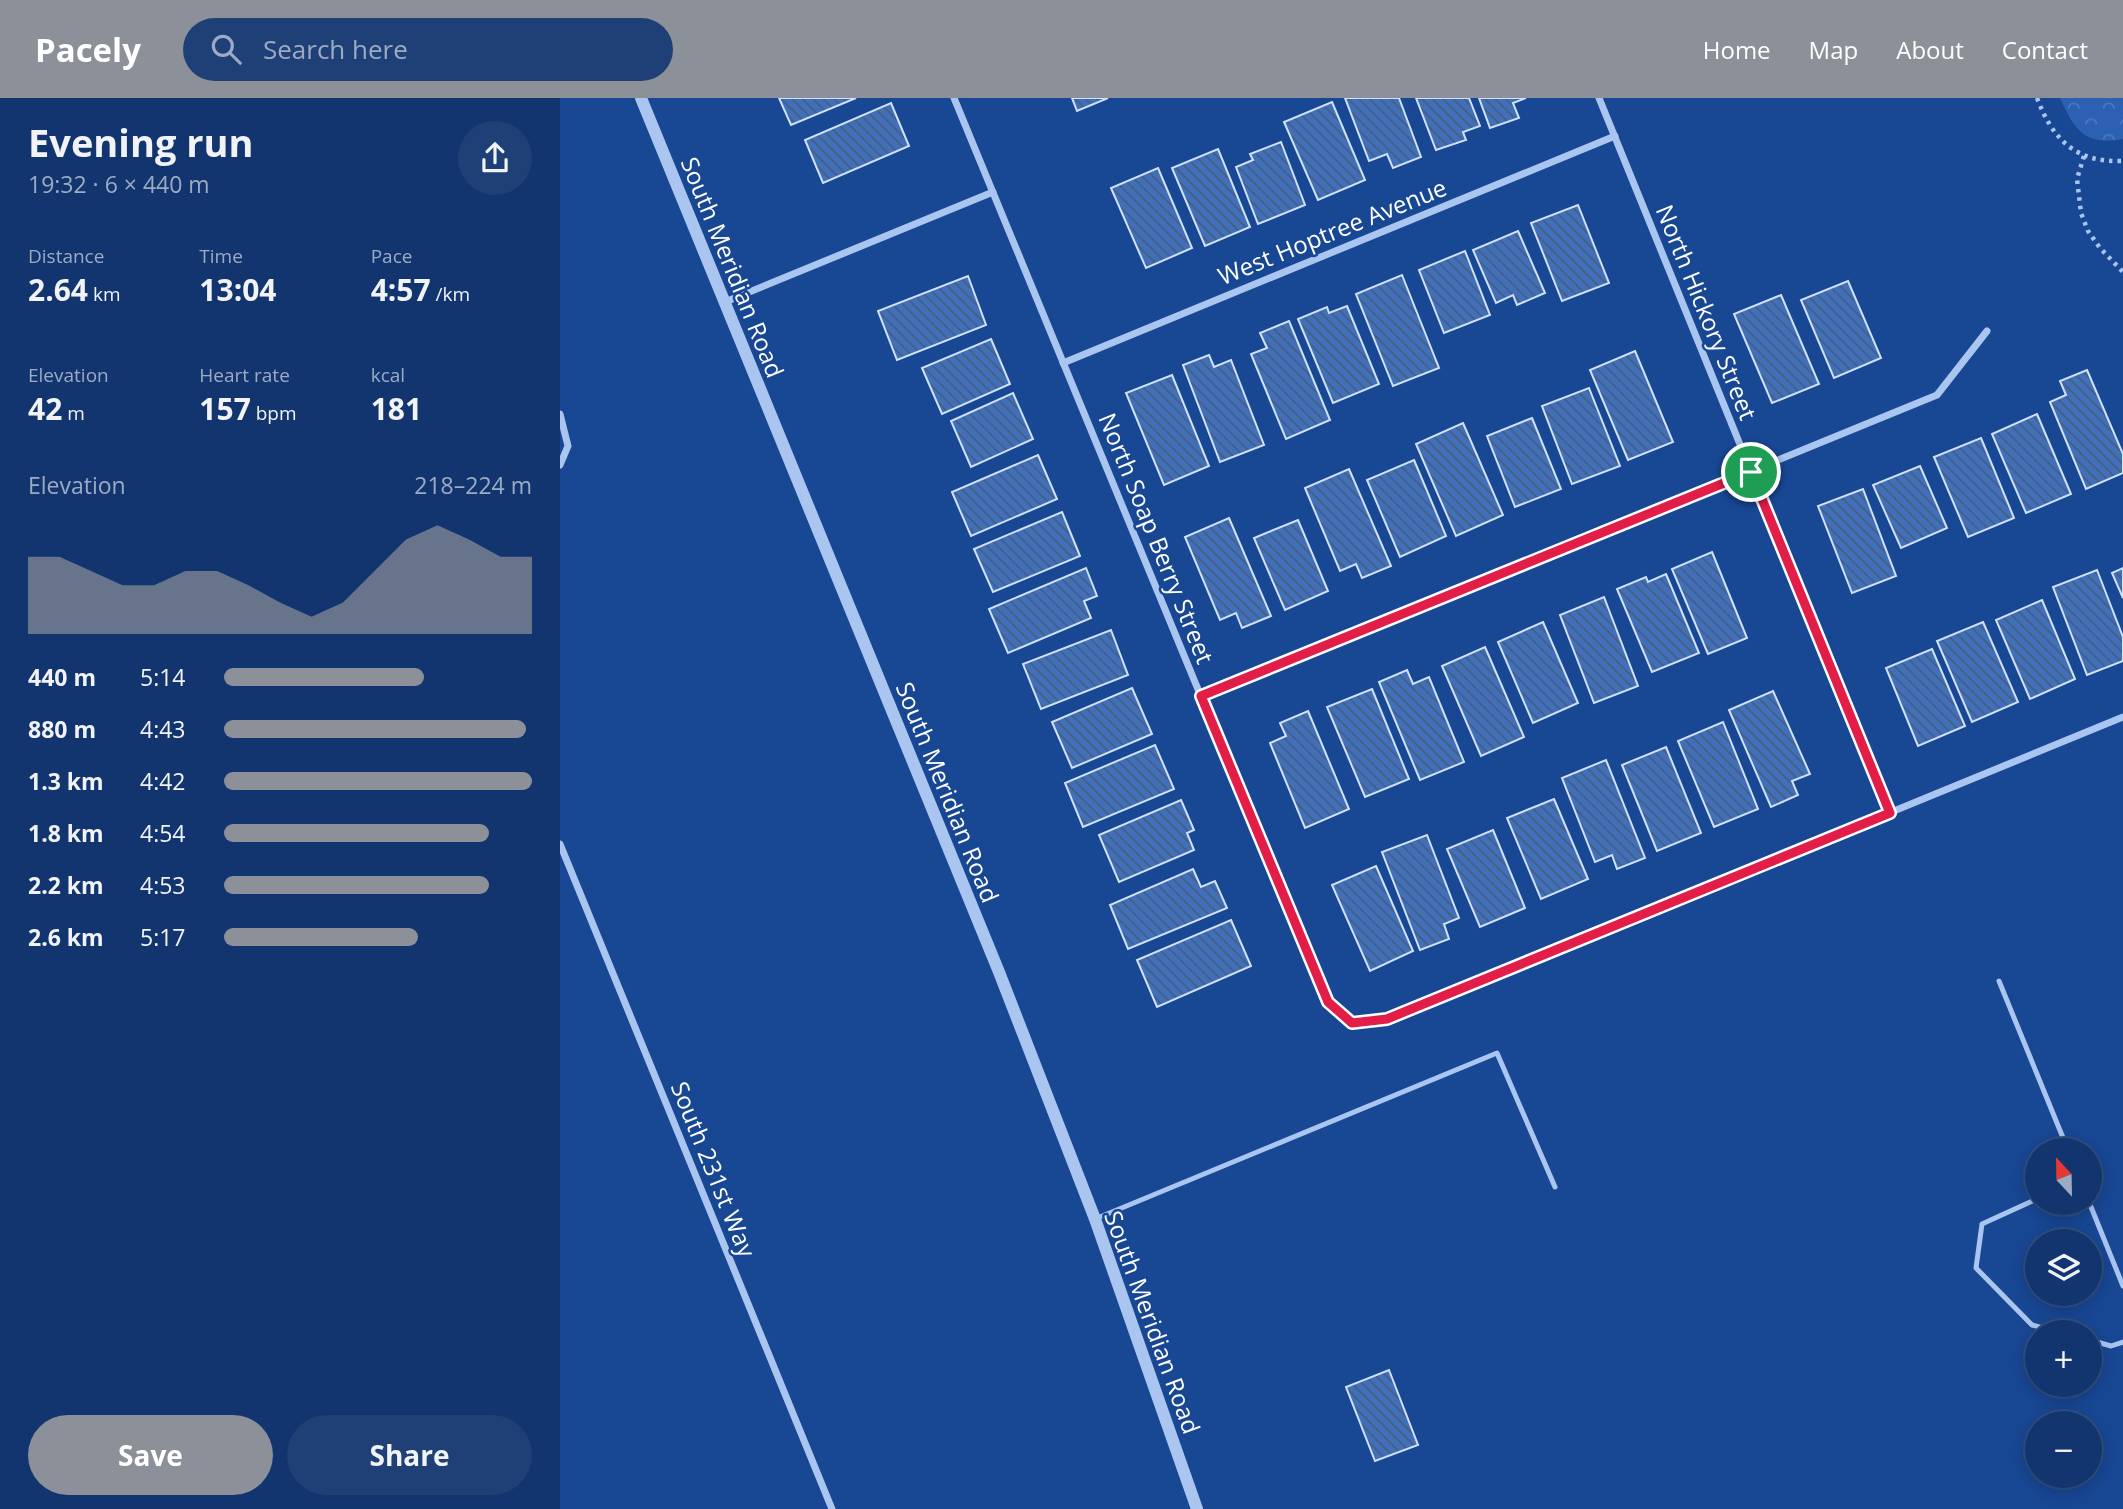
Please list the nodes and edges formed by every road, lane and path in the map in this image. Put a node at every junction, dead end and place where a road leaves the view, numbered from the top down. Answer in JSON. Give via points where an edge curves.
{"nodes":[{"id":1,"x":641,"y":98,"type":"edge"},
{"id":2,"x":954,"y":98,"type":"edge"},
{"id":3,"x":1600,"y":98,"type":"edge"},
{"id":4,"x":2037,"y":98,"type":"edge"},
{"id":5,"x":1615,"y":136,"type":"junction"},
{"id":6,"x":2084,"y":156,"type":"junction"},
{"id":7,"x":2123,"y":161,"type":"edge"},
{"id":8,"x":993,"y":192,"type":"junction"},
{"id":9,"x":2123,"y":272,"type":"edge"},
{"id":10,"x":725,"y":302,"type":"junction"},
{"id":11,"x":1987,"y":331,"type":"dead end"},
{"id":12,"x":1063,"y":363,"type":"junction"},
{"id":13,"x":560,"y":414,"type":"edge"},
{"id":14,"x":560,"y":465,"type":"edge"},
{"id":15,"x":1751,"y":472,"type":"junction"},
{"id":16,"x":1201,"y":696,"type":"junction"},
{"id":17,"x":2123,"y":717,"type":"edge"},
{"id":18,"x":1890,"y":813,"type":"junction"},
{"id":19,"x":560,"y":844,"type":"edge"},
{"id":20,"x":1999,"y":982,"type":"dead end"},
{"id":21,"x":2063,"y":1138,"type":"edge"},
{"id":22,"x":1555,"y":1187,"type":"dead end"},
{"id":23,"x":2025,"y":1204,"type":"edge"},
{"id":24,"x":2094,"y":1215,"type":"edge"},
{"id":25,"x":1095,"y":1219,"type":"junction"},
{"id":26,"x":2123,"y":1286,"type":"edge"},
{"id":27,"x":2027,"y":1320,"type":"edge"},
{"id":28,"x":2123,"y":1342,"type":"edge"},
{"id":29,"x":2102,"y":1343,"type":"edge"},
{"id":30,"x":832,"y":1509,"type":"edge"},
{"id":31,"x":1197,"y":1509,"type":"edge"}],
"edges":[{"from":1,"to":10,"type":"street","name":"South Meridian Road"},
{"from":2,"to":8,"type":"street","name":"North Soap Berry Street"},
{"from":3,"to":5,"type":"street","name":"North Hickory Street"},
{"from":4,"to":6,"type":"path","via":[[2058,139]]},
{"from":5,"to":12,"type":"street","name":"West Hoptree Avenue"},
{"from":5,"to":15,"type":"street","name":"North Hickory Street"},
{"from":6,"to":7,"type":"path"},
{"from":6,"to":9,"type":"path","via":[[2077,179],[2081,213],[2100,248]]},
{"from":8,"to":10,"type":"street"},
{"from":8,"to":12,"type":"street","name":"North Soap Berry Street"},
{"from":10,"to":25,"type":"street","name":"South Meridian Road"},
{"from":11,"to":15,"type":"street","via":[[1937,395]]},
{"from":12,"to":16,"type":"street","name":"North Soap Berry Street"},
{"from":13,"to":14,"type":"street","via":[[568,446]]},
{"from":15,"to":16,"type":"street"},
{"from":15,"to":18,"type":"street","name":"North Hickory Street"},
{"from":16,"to":18,"type":"street","name":"North Soap Berry Street","via":[[1328,1002],[1352,1023],[1387,1019]]},
{"from":17,"to":18,"type":"street"},
{"from":19,"to":30,"type":"street","name":"South 231st Way"},
{"from":20,"to":21,"type":"lane"},
{"from":22,"to":25,"type":"lane","via":[[1497,1053]]},
{"from":23,"to":27,"type":"lane","via":[[1982,1224],[1976,1268]]},
{"from":24,"to":26,"type":"lane"},
{"from":25,"to":31,"type":"street","name":"South Meridian Road"},
{"from":28,"to":29,"type":"lane"}]}
